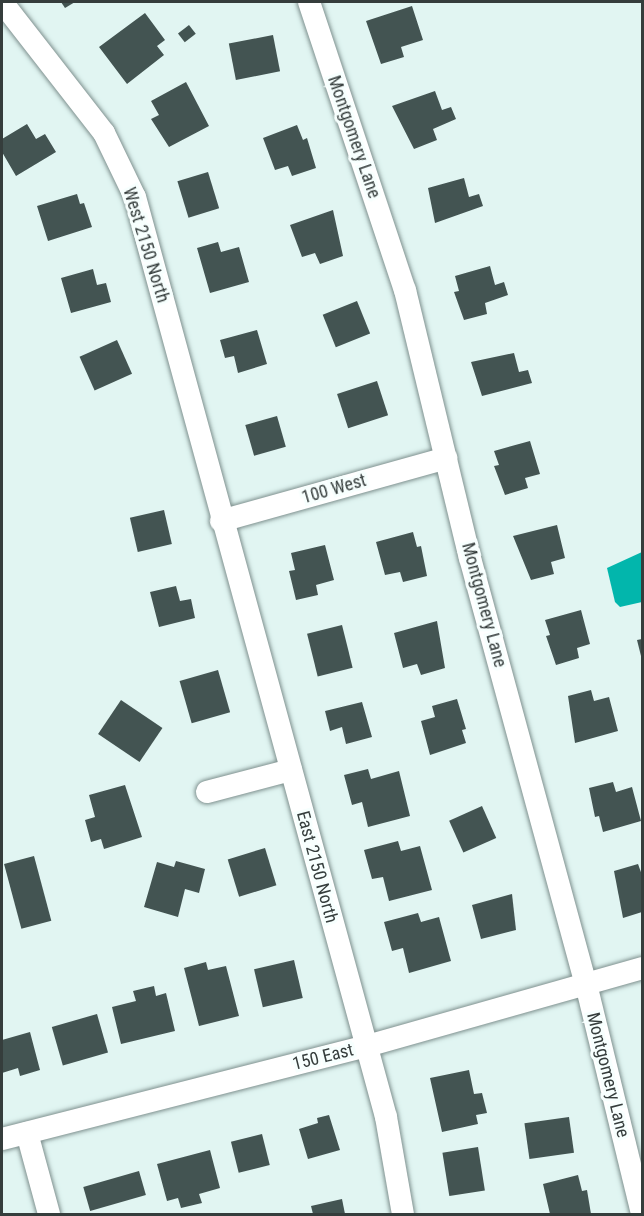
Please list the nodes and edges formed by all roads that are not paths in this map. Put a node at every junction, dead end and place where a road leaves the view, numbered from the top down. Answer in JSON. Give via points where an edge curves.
{"nodes":[{"id":1,"x":2,"y":2,"type":"edge"},
{"id":2,"x":309,"y":2,"type":"edge"},
{"id":3,"x":446,"y":458,"type":"junction"},
{"id":4,"x":221,"y":521,"type":"junction"},
{"id":5,"x":291,"y":770,"type":"junction"},
{"id":6,"x":207,"y":792,"type":"dead end"},
{"id":7,"x":642,"y":968,"type":"edge"},
{"id":8,"x":586,"y":984,"type":"junction"},
{"id":9,"x":367,"y":1046,"type":"junction"},
{"id":10,"x":27,"y":1133,"type":"junction"},
{"id":11,"x":2,"y":1139,"type":"edge"},
{"id":12,"x":49,"y":1215,"type":"edge"},
{"id":13,"x":403,"y":1215,"type":"edge"},
{"id":14,"x":642,"y":1215,"type":"edge"}],
"edges":[{"from":1,"to":4,"type":"street","name":"West 2150 North","via":[[104,133],[135,196]]},
{"from":2,"to":3,"type":"street","name":"Montgomery Lane","via":[[402,279]]},
{"from":3,"to":4,"type":"street","name":"100 West"},
{"from":3,"to":8,"type":"street","name":"Montgomery Lane"},
{"from":4,"to":5,"type":"street","name":"East 2150 North"},
{"from":5,"to":6,"type":"street"},
{"from":5,"to":9,"type":"street","name":"East 2150 North"},
{"from":7,"to":8,"type":"street","name":"150 East"},
{"from":8,"to":9,"type":"street","name":"150 East"},
{"from":8,"to":14,"type":"street","name":"Montgomery Lane"},
{"from":9,"to":10,"type":"street","name":"150 East"},
{"from":9,"to":13,"type":"street","name":"East 2150 North","via":[[386,1117]]},
{"from":10,"to":11,"type":"street","name":"150 East"},
{"from":10,"to":12,"type":"street"}]}
